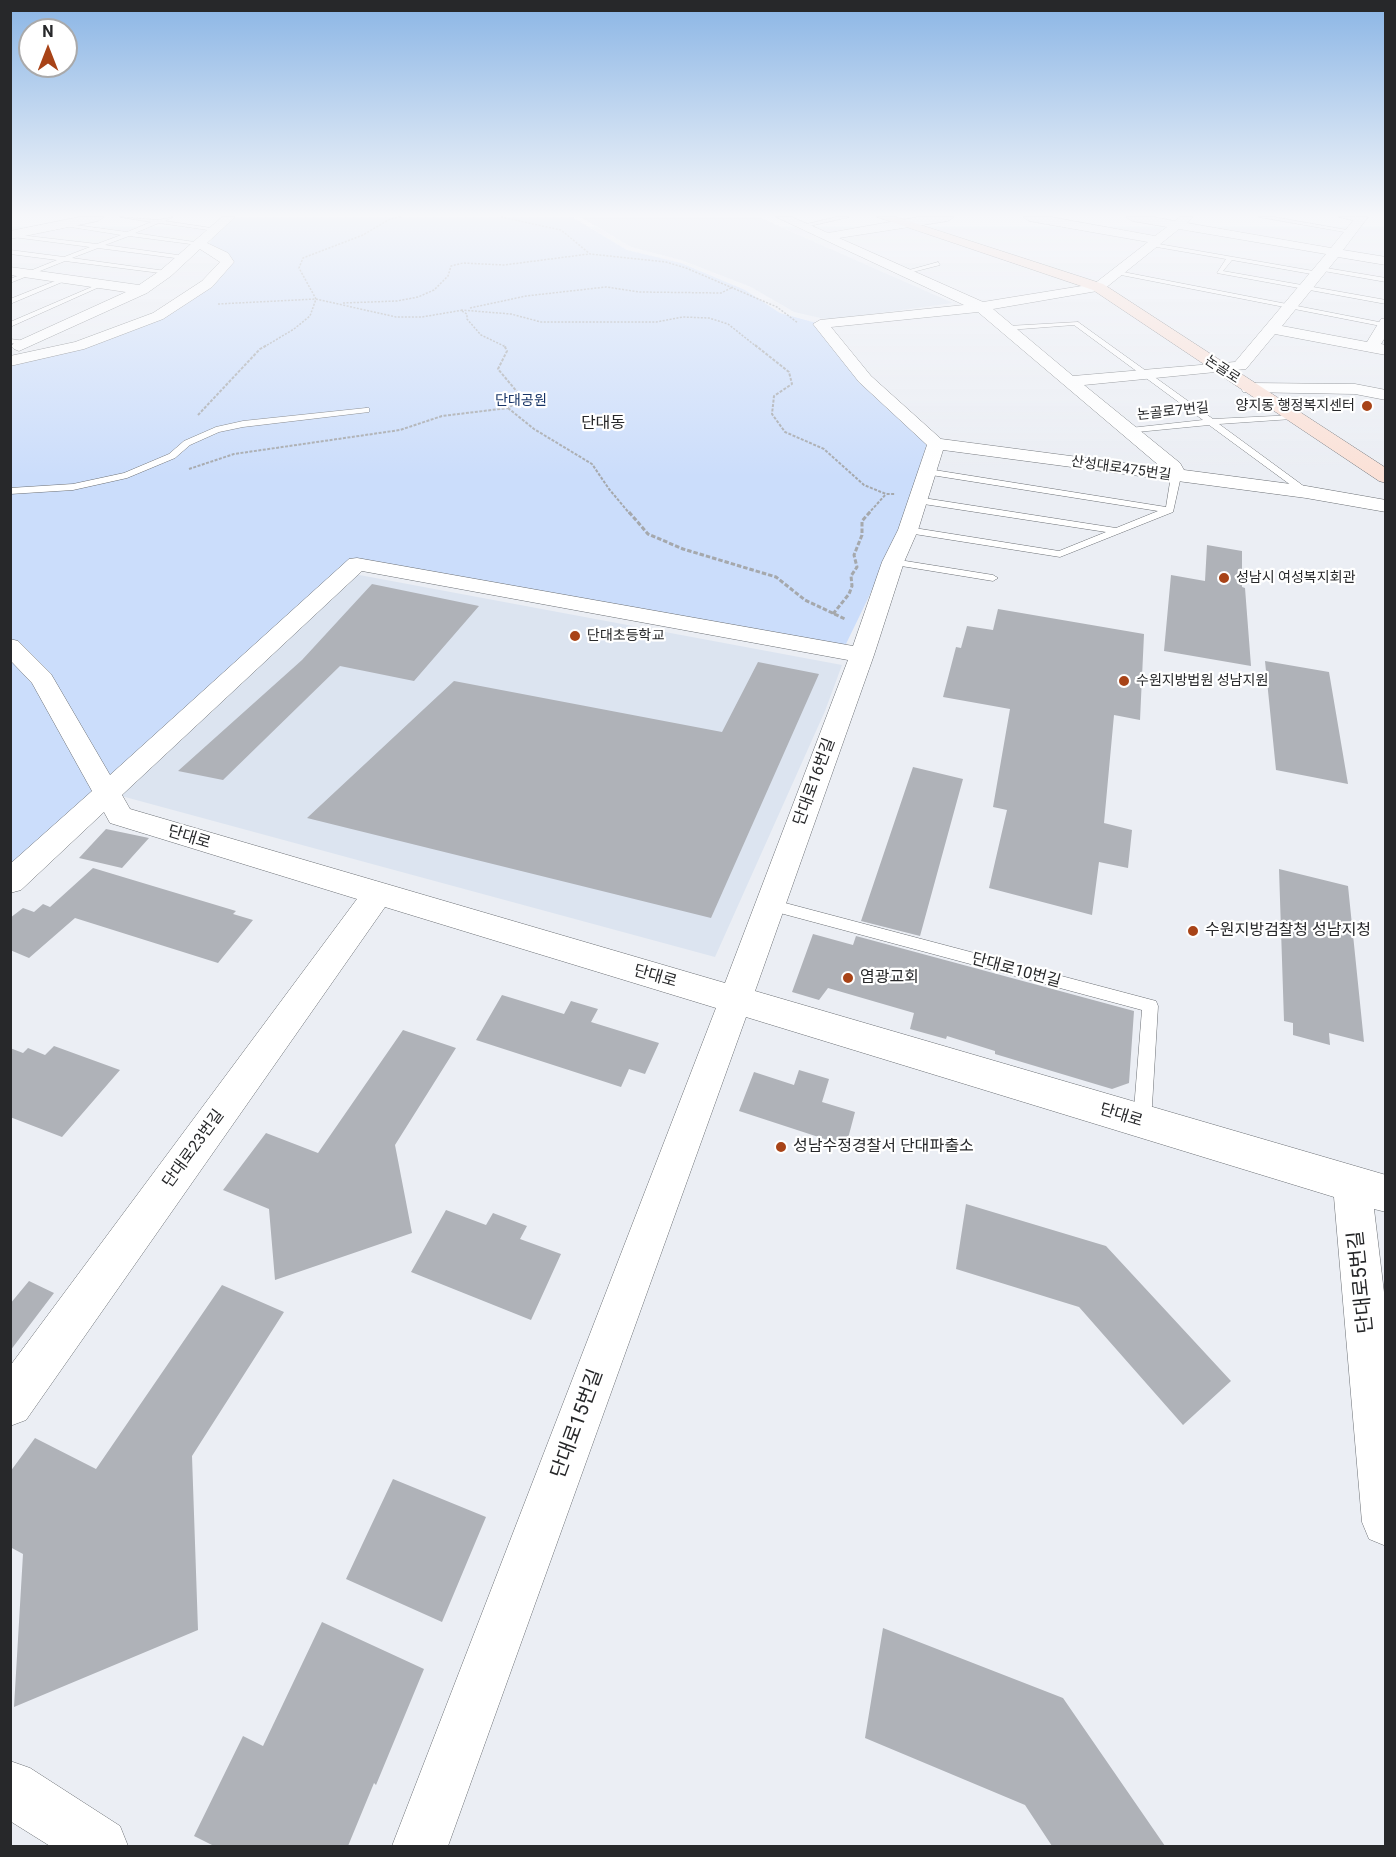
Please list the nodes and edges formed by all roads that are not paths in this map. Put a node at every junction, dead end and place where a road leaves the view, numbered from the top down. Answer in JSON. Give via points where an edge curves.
{"nodes":[{"id":1,"x":58,"y":304,"type":"edge"},
{"id":2,"x":109,"y":304,"type":"edge"},
{"id":3,"x":177,"y":304,"type":"edge"},
{"id":4,"x":972,"y":304,"type":"edge"},
{"id":5,"x":1005,"y":304,"type":"edge"},
{"id":6,"x":1123,"y":304,"type":"edge"},
{"id":7,"x":1279,"y":304,"type":"edge"},
{"id":8,"x":1293,"y":304,"type":"edge"},
{"id":9,"x":1291,"y":306,"type":"junction"},
{"id":10,"x":981,"y":308,"type":"junction"},
{"id":11,"x":1385,"y":324,"type":"edge"},
{"id":12,"x":10,"y":325,"type":"edge"},
{"id":13,"x":1008,"y":328,"type":"junction"},
{"id":14,"x":1271,"y":329,"type":"junction"},
{"id":15,"x":18,"y":342,"type":"edge"},
{"id":16,"x":1379,"y":349,"type":"edge"},
{"id":17,"x":10,"y":350,"type":"edge"},
{"id":18,"x":10,"y":361,"type":"edge"},
{"id":19,"x":1220,"y":369,"type":"junction"},
{"id":20,"x":1142,"y":373,"type":"junction"},
{"id":21,"x":1070,"y":381,"type":"junction"},
{"id":22,"x":1249,"y":388,"type":"junction"},
{"id":23,"x":1386,"y":395,"type":"edge"},
{"id":24,"x":366,"y":410,"type":"dead end"},
{"id":25,"x":1292,"y":417,"type":"junction"},
{"id":26,"x":1211,"y":422,"type":"junction"},
{"id":27,"x":1130,"y":431,"type":"junction"},
{"id":28,"x":936,"y":444,"type":"junction"},
{"id":29,"x":1176,"y":476,"type":"junction"},
{"id":30,"x":1386,"y":477,"type":"edge"},
{"id":31,"x":922,"y":488,"type":"junction"},
{"id":32,"x":10,"y":491,"type":"edge"},
{"id":33,"x":1306,"y":492,"type":"junction"},
{"id":34,"x":1386,"y":506,"type":"edge"},
{"id":35,"x":1170,"y":510,"type":"junction"},
{"id":36,"x":908,"y":530,"type":"junction"},
{"id":37,"x":1117,"y":531,"type":"junction"},
{"id":38,"x":893,"y":562,"type":"junction"},
{"id":39,"x":993,"y":578,"type":"dead end"},
{"id":40,"x":10,"y":646,"type":"edge"},
{"id":41,"x":862,"y":655,"type":"junction"},
{"id":42,"x":107,"y":796,"type":"junction"},
{"id":43,"x":10,"y":882,"type":"edge"},
{"id":44,"x":377,"y":895,"type":"junction"},
{"id":45,"x":770,"y":905,"type":"junction"},
{"id":46,"x":735,"y":1001,"type":"junction"},
{"id":47,"x":1142,"y":1122,"type":"junction"},
{"id":48,"x":1369,"y":1190,"type":"edge"},
{"id":49,"x":10,"y":1404,"type":"edge"},
{"id":50,"x":1386,"y":1522,"type":"edge"},
{"id":51,"x":10,"y":1788,"type":"edge"},
{"id":52,"x":100,"y":1846,"type":"edge"},
{"id":53,"x":420,"y":1846,"type":"edge"}],
"edges":[{"from":1,"to":12,"type":"lane"},
{"from":2,"to":15,"type":"street"},
{"from":3,"to":18,"type":"street","via":[[158,316],[79,346]]},
{"from":4,"to":10,"type":"street"},
{"from":5,"to":10,"type":"street"},
{"from":6,"to":19,"type":"street","name":"논골로"},
{"from":7,"to":9,"type":"lane"},
{"from":8,"to":9,"type":"street"},
{"from":9,"to":11,"type":"lane"},
{"from":9,"to":14,"type":"street"},
{"from":10,"to":13,"type":"street"},
{"from":10,"to":28,"type":"street","via":[[820,324],[865,379]]},
{"from":11,"to":16,"type":"street"},
{"from":13,"to":20,"type":"lane","name":"산성대로475번길","via":[[1076,323]]},
{"from":13,"to":21,"type":"street"},
{"from":14,"to":16,"type":"street"},
{"from":14,"to":19,"type":"street","via":[[1240,366]]},
{"from":15,"to":17,"type":"street"},
{"from":19,"to":20,"type":"street"},
{"from":19,"to":22,"type":"street","name":"논골로"},
{"from":20,"to":21,"type":"street"},
{"from":20,"to":26,"type":"lane","name":"산성대로475번길"},
{"from":21,"to":27,"type":"street"},
{"from":22,"to":23,"type":"street","via":[[1355,389]]},
{"from":22,"to":25,"type":"street","name":"논골로"},
{"from":24,"to":32,"type":"lane","via":[[243,424],[202,434],[172,456],[127,475],[73,487]]},
{"from":25,"to":26,"type":"lane","name":"논골로7번길"},
{"from":25,"to":30,"type":"street","name":"논골로"},
{"from":26,"to":27,"type":"lane","name":"논골로7번길"},
{"from":26,"to":33,"type":"lane","name":"산성대로475번길"},
{"from":27,"to":29,"type":"street","via":[[1173,467]]},
{"from":28,"to":29,"type":"street","name":"산성대로475번길"},
{"from":28,"to":31,"type":"street","name":"단대로16번길"},
{"from":29,"to":33,"type":"street","name":"산성대로475번길"},
{"from":29,"to":35,"type":"lane"},
{"from":31,"to":35,"type":"lane"},
{"from":31,"to":36,"type":"street","name":"단대로16번길"},
{"from":31,"to":37,"type":"lane"},
{"from":33,"to":34,"type":"street","name":"산성대로475번길"},
{"from":35,"to":37,"type":"lane"},
{"from":36,"to":37,"type":"lane","via":[[1060,554]]},
{"from":36,"to":38,"type":"street","name":"단대로16번길"},
{"from":38,"to":39,"type":"lane"},
{"from":38,"to":41,"type":"street","name":"단대로16번길"},
{"from":40,"to":42,"type":"street","name":"단대로","via":[[42,679]]},
{"from":41,"to":42,"type":"street","via":[[357,564]]},
{"from":41,"to":45,"type":"street","name":"단대로16번길"},
{"from":42,"to":43,"type":"street"},
{"from":42,"to":44,"type":"street","name":"단대로","via":[[120,816]]},
{"from":44,"to":46,"type":"street","name":"단대로"},
{"from":44,"to":49,"type":"street","name":"단대로23번길"},
{"from":45,"to":46,"type":"street","name":"단대로16번길"},
{"from":45,"to":47,"type":"lane","name":"단대로10번길","via":[[1150,1006]]},
{"from":46,"to":47,"type":"street","name":"단대로"},
{"from":46,"to":53,"type":"street","name":"단대로15번길"},
{"from":47,"to":48,"type":"street","name":"단대로"},
{"from":48,"to":50,"type":"street","name":"단대로5번길"},
{"from":51,"to":52,"type":"street"}]}
